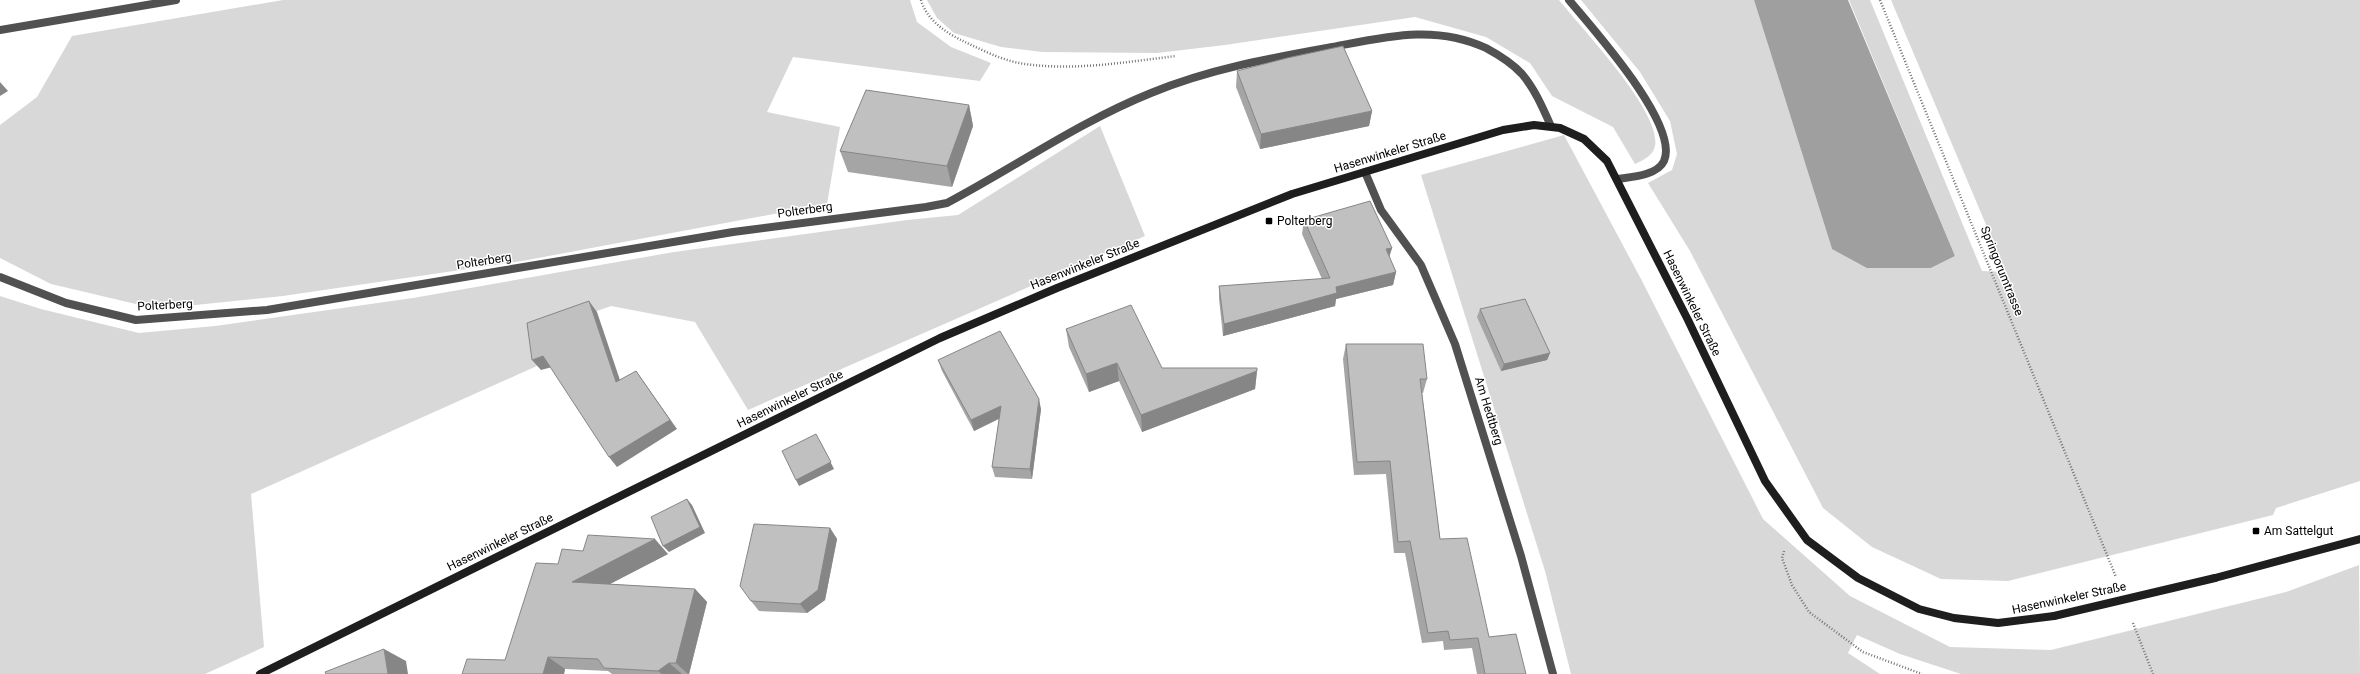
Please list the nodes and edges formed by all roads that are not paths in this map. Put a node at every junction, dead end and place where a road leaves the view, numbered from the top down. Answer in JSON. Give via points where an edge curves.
{"nodes":[{"id":1,"x":176,"y":0,"type":"edge"},
{"id":2,"x":1569,"y":0,"type":"edge"},
{"id":3,"x":0,"y":30,"type":"edge"},
{"id":4,"x":1550,"y":124,"type":"junction"},
{"id":5,"x":1365,"y":172,"type":"junction"},
{"id":6,"x":1617,"y":180,"type":"junction"},
{"id":7,"x":0,"y":277,"type":"edge"},
{"id":8,"x":2360,"y":538,"type":"edge"},
{"id":9,"x":260,"y":674,"type":"edge"},
{"id":10,"x":1553,"y":674,"type":"edge"}],
"edges":[{"from":1,"to":3,"type":"street"},
{"from":2,"to":6,"type":"street","via":[[1630,75],[1665,135],[1666,156],[1660,165],[1653,171]]},
{"from":4,"to":5,"type":"street","name":"Hasenwinkeler Straße","via":[[1509,128]]},
{"from":4,"to":6,"type":"street","name":"Hasenwinkeler Straße","via":[[1570,131],[1591,144],[1606,161]]},
{"from":4,"to":7,"type":"street","name":"Polterberg","via":[[1521,72],[1506,60],[1491,51],[1454,37],[1402,33],[1243,62],[1174,85],[1099,117],[947,203],[926,207],[733,232],[244,312],[136,320],[66,303]]},
{"from":5,"to":9,"type":"street","name":"Hasenwinkeler Straße","via":[[1261,205],[940,338]]},
{"from":5,"to":10,"type":"street","name":"Am Hedtberg","via":[[1381,210],[1421,265],[1455,344]]},
{"from":6,"to":8,"type":"street","name":"Hasenwinkeler Straße","bridge":true,"via":[[1765,481],[1807,540],[1858,578],[1888,595],[1920,609],[1954,618],[2012,623],[2054,616],[2215,578]]}]}
